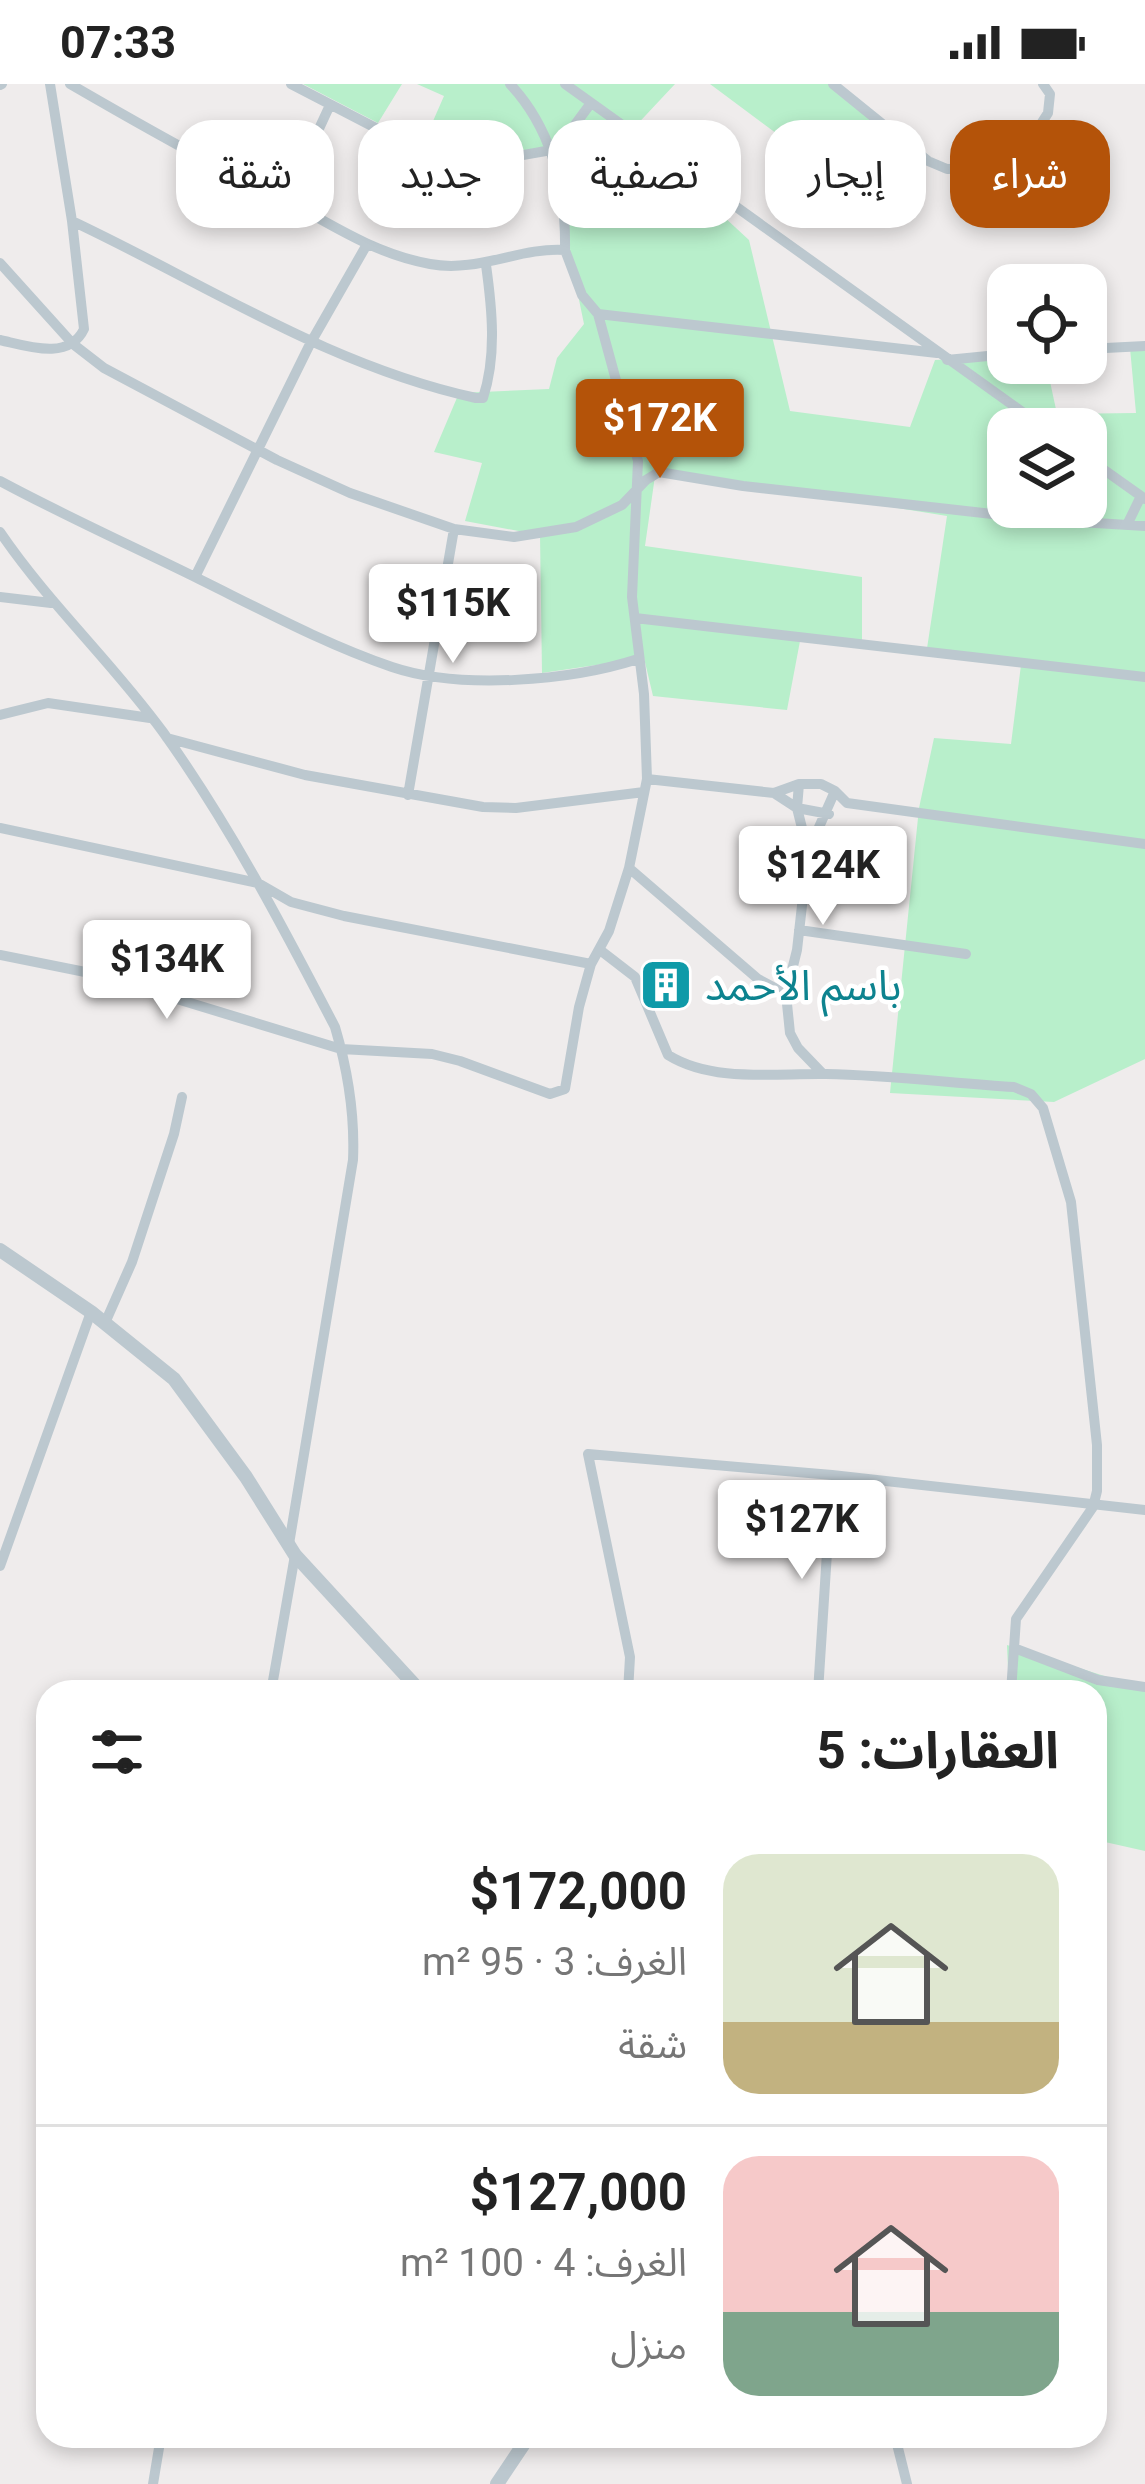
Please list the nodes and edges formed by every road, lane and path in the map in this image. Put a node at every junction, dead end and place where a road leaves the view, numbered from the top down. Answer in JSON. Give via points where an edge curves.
{"nodes":[{"id":1,"x":50,"y":84,"type":"edge"},
{"id":2,"x":70,"y":84,"type":"edge"},
{"id":3,"x":291,"y":84,"type":"edge"},
{"id":4,"x":510,"y":84,"type":"edge"},
{"id":5,"x":565,"y":84,"type":"edge"},
{"id":6,"x":833,"y":84,"type":"edge"},
{"id":7,"x":1042,"y":84,"type":"edge"},
{"id":8,"x":591,"y":104,"type":"junction"},
{"id":9,"x":330,"y":105,"type":"junction"},
{"id":10,"x":323,"y":120,"type":"edge"},
{"id":11,"x":580,"y":120,"type":"edge"},
{"id":12,"x":548,"y":143,"type":"edge"},
{"id":13,"x":176,"y":144,"type":"edge"},
{"id":14,"x":548,"y":152,"type":"edge"},
{"id":15,"x":72,"y":221,"type":"junction"},
{"id":16,"x":334,"y":228,"type":"edge"},
{"id":17,"x":566,"y":228,"type":"edge"},
{"id":18,"x":366,"y":246,"type":"junction"},
{"id":19,"x":566,"y":250,"type":"junction"},
{"id":20,"x":0,"y":262,"type":"edge"},
{"id":21,"x":486,"y":265,"type":"junction"},
{"id":22,"x":598,"y":314,"type":"junction"},
{"id":23,"x":0,"y":340,"type":"edge"},
{"id":24,"x":74,"y":344,"type":"junction"},
{"id":25,"x":310,"y":344,"type":"junction"},
{"id":26,"x":1145,"y":346,"type":"edge"},
{"id":27,"x":1107,"y":348,"type":"edge"},
{"id":28,"x":987,"y":355,"type":"edge"},
{"id":29,"x":942,"y":357,"type":"junction"},
{"id":30,"x":1016,"y":408,"type":"edge"},
{"id":31,"x":257,"y":449,"type":"junction"},
{"id":32,"x":1107,"y":472,"type":"edge"},
{"id":33,"x":0,"y":481,"type":"edge"},
{"id":34,"x":636,"y":493,"type":"junction"},
{"id":35,"x":1143,"y":498,"type":"edge"},
{"id":36,"x":1127,"y":526,"type":"junction"},
{"id":37,"x":1145,"y":526,"type":"edge"},
{"id":38,"x":454,"y":529,"type":"junction"},
{"id":39,"x":0,"y":532,"type":"edge"},
{"id":40,"x":195,"y":577,"type":"junction"},
{"id":41,"x":0,"y":597,"type":"edge"},
{"id":42,"x":51,"y":603,"type":"junction"},
{"id":43,"x":635,"y":618,"type":"junction"},
{"id":44,"x":638,"y":659,"type":"junction"},
{"id":45,"x":428,"y":674,"type":"junction"},
{"id":46,"x":1145,"y":677,"type":"edge"},
{"id":47,"x":0,"y":715,"type":"edge"},
{"id":48,"x":153,"y":718,"type":"junction"},
{"id":49,"x":167,"y":738,"type":"junction"},
{"id":50,"x":799,"y":784,"type":"junction"},
{"id":51,"x":645,"y":786,"type":"junction"},
{"id":52,"x":835,"y":791,"type":"junction"},
{"id":53,"x":774,"y":793,"type":"junction"},
{"id":54,"x":408,"y":795,"type":"junction"},
{"id":55,"x":848,"y":803,"type":"junction"},
{"id":56,"x":797,"y":808,"type":"junction"},
{"id":57,"x":826,"y":815,"type":"junction"},
{"id":58,"x":0,"y":829,"type":"edge"},
{"id":59,"x":1145,"y":844,"type":"edge"},
{"id":60,"x":808,"y":852,"type":"junction"},
{"id":61,"x":629,"y":868,"type":"junction"},
{"id":62,"x":258,"y":883,"type":"junction"},
{"id":63,"x":799,"y":930,"type":"junction"},
{"id":64,"x":600,"y":950,"type":"junction"},
{"id":65,"x":966,"y":954,"type":"dead end"},
{"id":66,"x":0,"y":955,"type":"edge"},
{"id":67,"x":592,"y":964,"type":"junction"},
{"id":68,"x":786,"y":994,"type":"junction"},
{"id":69,"x":341,"y":1048,"type":"junction"},
{"id":70,"x":823,"y":1074,"type":"junction"},
{"id":71,"x":182,"y":1097,"type":"dead end"},
{"id":72,"x":0,"y":1250,"type":"edge"},
{"id":73,"x":91,"y":1312,"type":"junction"},
{"id":74,"x":105,"y":1323,"type":"junction"},
{"id":75,"x":832,"y":1475,"type":"junction"},
{"id":76,"x":1093,"y":1507,"type":"junction"},
{"id":77,"x":1145,"y":1510,"type":"edge"},
{"id":78,"x":292,"y":1549,"type":"junction"},
{"id":79,"x":0,"y":1566,"type":"edge"},
{"id":80,"x":1014,"y":1648,"type":"junction"},
{"id":81,"x":274,"y":1680,"type":"edge"},
{"id":82,"x":410,"y":1680,"type":"edge"},
{"id":83,"x":629,"y":1680,"type":"edge"},
{"id":84,"x":819,"y":1680,"type":"edge"},
{"id":85,"x":1012,"y":1680,"type":"edge"},
{"id":86,"x":1098,"y":1680,"type":"edge"},
{"id":87,"x":1107,"y":1682,"type":"edge"},
{"id":88,"x":1145,"y":1688,"type":"edge"},
{"id":89,"x":158,"y":2448,"type":"edge"},
{"id":90,"x":521,"y":2448,"type":"edge"},
{"id":91,"x":898,"y":2448,"type":"edge"},
{"id":92,"x":153,"y":2484,"type":"edge"},
{"id":93,"x":497,"y":2484,"type":"edge"},
{"id":94,"x":907,"y":2484,"type":"edge"}],
"edges":[{"from":1,"to":15,"type":"street"},
{"from":2,"to":13,"type":"street"},
{"from":3,"to":9,"type":"street"},
{"from":4,"to":12,"type":"street"},
{"from":5,"to":8,"type":"street"},
{"from":6,"to":7,"type":"street","via":[[937,166],[970,169],[1019,158],[1048,113]]},
{"from":8,"to":11,"type":"street"},
{"from":8,"to":29,"type":"street"},
{"from":9,"to":10,"type":"street"},
{"from":9,"to":14,"type":"street","via":[[456,163]]},
{"from":15,"to":24,"type":"street","via":[[84,329]]},
{"from":15,"to":25,"type":"street"},
{"from":16,"to":18,"type":"street"},
{"from":17,"to":19,"type":"street"},
{"from":18,"to":21,"type":"street","via":[[431,265]]},
{"from":18,"to":25,"type":"street"},
{"from":19,"to":21,"type":"street"},
{"from":19,"to":22,"type":"street","via":[[582,296]]},
{"from":20,"to":24,"type":"street"},
{"from":21,"to":25,"type":"street","via":[[492,310],[483,398]]},
{"from":22,"to":29,"type":"street"},
{"from":22,"to":34,"type":"street","via":[[638,461]]},
{"from":23,"to":24,"type":"street"},
{"from":24,"to":31,"type":"street"},
{"from":25,"to":31,"type":"street"},
{"from":26,"to":27,"type":"street"},
{"from":28,"to":29,"type":"street"},
{"from":29,"to":30,"type":"street"},
{"from":31,"to":38,"type":"street"},
{"from":31,"to":40,"type":"street"},
{"from":32,"to":35,"type":"street"},
{"from":33,"to":40,"type":"street"},
{"from":34,"to":36,"type":"street","via":[[659,472]]},
{"from":34,"to":38,"type":"street","via":[[557,532],[514,537]]},
{"from":34,"to":43,"type":"street"},
{"from":35,"to":36,"type":"street"},
{"from":36,"to":37,"type":"street"},
{"from":38,"to":45,"type":"street"},
{"from":39,"to":42,"type":"street"},
{"from":40,"to":45,"type":"street","via":[[312,635]]},
{"from":41,"to":42,"type":"street"},
{"from":42,"to":48,"type":"street"},
{"from":43,"to":44,"type":"street"},
{"from":43,"to":46,"type":"street"},
{"from":44,"to":45,"type":"street","via":[[565,675]]},
{"from":44,"to":51,"type":"street"},
{"from":45,"to":54,"type":"street"},
{"from":47,"to":48,"type":"street","via":[[48,703]]},
{"from":48,"to":49,"type":"street"},
{"from":49,"to":54,"type":"street"},
{"from":49,"to":62,"type":"street"},
{"from":50,"to":52,"type":"street"},
{"from":50,"to":53,"type":"street"},
{"from":50,"to":56,"type":"street"},
{"from":51,"to":53,"type":"street"},
{"from":51,"to":54,"type":"street","via":[[516,808]]},
{"from":51,"to":61,"type":"street"},
{"from":52,"to":55,"type":"street"},
{"from":52,"to":57,"type":"street"},
{"from":53,"to":56,"type":"street"},
{"from":55,"to":57,"type":"street"},
{"from":55,"to":59,"type":"street"},
{"from":56,"to":57,"type":"street"},
{"from":56,"to":60,"type":"street"},
{"from":57,"to":60,"type":"street"},
{"from":58,"to":62,"type":"street"},
{"from":60,"to":63,"type":"street"},
{"from":61,"to":64,"type":"street"},
{"from":61,"to":68,"type":"street"},
{"from":62,"to":67,"type":"street","via":[[344,916]]},
{"from":62,"to":69,"type":"street"},
{"from":63,"to":65,"type":"street"},
{"from":63,"to":68,"type":"street"},
{"from":64,"to":67,"type":"street"},
{"from":64,"to":70,"type":"street","via":[[635,977],[675,1060],[765,1075]]},
{"from":66,"to":69,"type":"street","via":[[94,974]]},
{"from":67,"to":69,"type":"street","via":[[560,1093],[432,1054]]},
{"from":68,"to":70,"type":"street","via":[[790,1033]]},
{"from":69,"to":78,"type":"street","via":[[353,1160]]},
{"from":70,"to":76,"type":"street","via":[[1014,1087],[1043,1108],[1079,1255],[1097,1445]]},
{"from":71,"to":74,"type":"street"},
{"from":72,"to":73,"type":"street"},
{"from":73,"to":74,"type":"street"},
{"from":73,"to":79,"type":"street"},
{"from":74,"to":78,"type":"street","via":[[174,1379]]},
{"from":75,"to":76,"type":"street"},
{"from":75,"to":83,"type":"street","via":[[588,1454]]},
{"from":75,"to":84,"type":"street"},
{"from":76,"to":77,"type":"street"},
{"from":76,"to":80,"type":"street","via":[[1021,1609]]},
{"from":78,"to":81,"type":"street"},
{"from":78,"to":82,"type":"street"},
{"from":80,"to":85,"type":"street"},
{"from":80,"to":86,"type":"street"},
{"from":87,"to":88,"type":"street"},
{"from":89,"to":92,"type":"street"},
{"from":90,"to":93,"type":"street"},
{"from":91,"to":94,"type":"street"}]}
